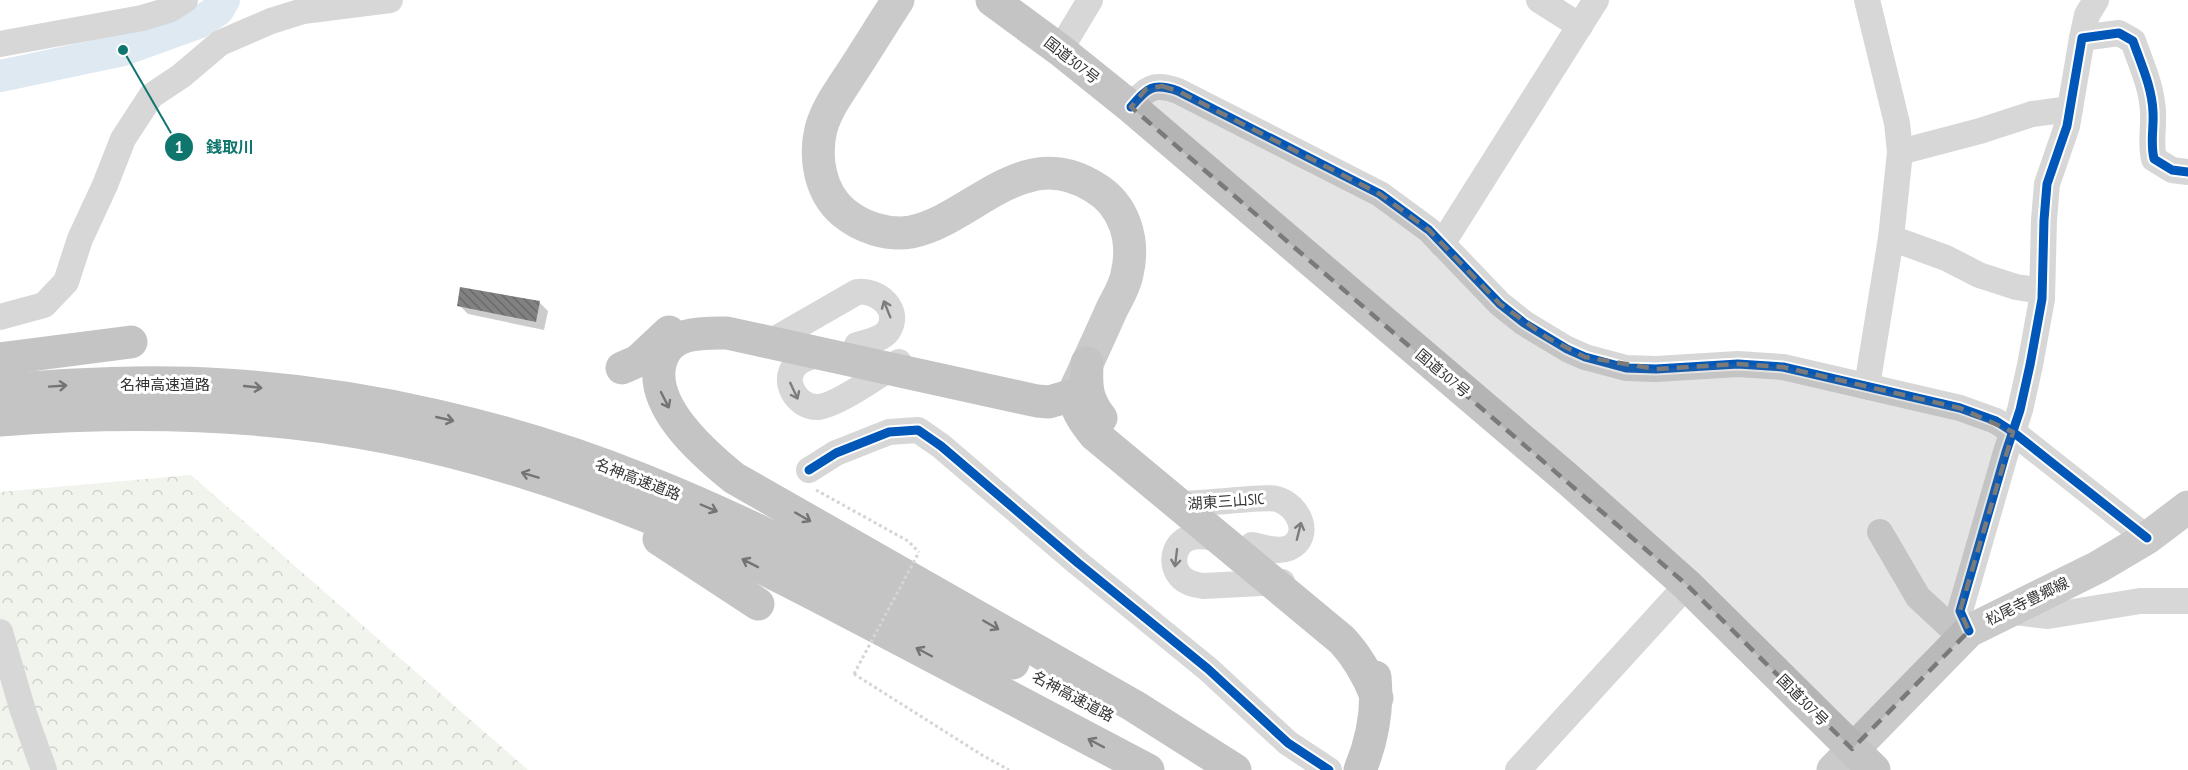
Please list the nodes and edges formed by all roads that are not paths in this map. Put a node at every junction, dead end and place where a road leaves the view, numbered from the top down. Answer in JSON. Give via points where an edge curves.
{"nodes":[{"id":1,"x":185,"y":0,"type":"edge"},
{"id":2,"x":390,"y":0,"type":"edge"},
{"id":3,"x":898,"y":0,"type":"edge"},
{"id":4,"x":992,"y":0,"type":"edge"},
{"id":5,"x":1090,"y":0,"type":"edge"},
{"id":6,"x":1539,"y":0,"type":"edge"},
{"id":7,"x":1596,"y":0,"type":"edge"},
{"id":8,"x":1867,"y":0,"type":"edge"},
{"id":9,"x":2096,"y":0,"type":"edge"},
{"id":10,"x":1580,"y":26,"type":"junction"},
{"id":11,"x":2082,"y":38,"type":"junction"},
{"id":12,"x":0,"y":44,"type":"edge"},
{"id":13,"x":1060,"y":50,"type":"junction"},
{"id":14,"x":1131,"y":107,"type":"junction"},
{"id":15,"x":2070,"y":109,"type":"junction"},
{"id":16,"x":1900,"y":152,"type":"junction"},
{"id":17,"x":2188,"y":172,"type":"edge"},
{"id":18,"x":1891,"y":238,"type":"junction"},
{"id":19,"x":1442,"y":244,"type":"junction"},
{"id":20,"x":2042,"y":291,"type":"junction"},
{"id":21,"x":0,"y":317,"type":"edge"},
{"id":22,"x":780,"y":336,"type":"junction"},
{"id":23,"x":131,"y":342,"type":"dead end"},
{"id":24,"x":857,"y":345,"type":"junction"},
{"id":25,"x":823,"y":353,"type":"junction"},
{"id":26,"x":0,"y":359,"type":"edge"},
{"id":27,"x":899,"y":362,"type":"junction"},
{"id":28,"x":1087,"y":363,"type":"junction"},
{"id":29,"x":622,"y":368,"type":"dead end"},
{"id":30,"x":1867,"y":386,"type":"junction"},
{"id":31,"x":0,"y":390,"type":"edge"},
{"id":32,"x":1073,"y":394,"type":"junction"},
{"id":33,"x":0,"y":420,"type":"edge"},
{"id":34,"x":2013,"y":432,"type":"junction"},
{"id":35,"x":809,"y":470,"type":"road end"},
{"id":36,"x":565,"y":486,"type":"junction"},
{"id":37,"x":1191,"y":504,"type":"junction"},
{"id":38,"x":2188,"y":507,"type":"edge"},
{"id":39,"x":1880,"y":532,"type":"dead end"},
{"id":40,"x":2147,"y":538,"type":"junction"},
{"id":41,"x":1237,"y":542,"type":"junction"},
{"id":42,"x":1285,"y":583,"type":"junction"},
{"id":43,"x":1687,"y":585,"type":"junction"},
{"id":44,"x":2188,"y":601,"type":"edge"},
{"id":45,"x":758,"y":604,"type":"dead end"},
{"id":46,"x":2006,"y":611,"type":"junction"},
{"id":47,"x":1969,"y":631,"type":"junction"},
{"id":48,"x":0,"y":632,"type":"edge"},
{"id":49,"x":1853,"y":763,"type":"edge"},
{"id":50,"x":44,"y":770,"type":"edge"},
{"id":51,"x":1148,"y":770,"type":"edge"},
{"id":52,"x":1220,"y":770,"type":"edge"},
{"id":53,"x":1235,"y":770,"type":"edge"},
{"id":54,"x":1329,"y":770,"type":"edge"},
{"id":55,"x":1360,"y":770,"type":"edge"},
{"id":56,"x":1518,"y":770,"type":"edge"}],
"edges":[{"from":1,"to":12,"type":"street","via":[[169,10],[142,18]]},
{"from":2,"to":21,"type":"street","via":[[303,11],[271,21],[220,43],[151,96],[123,140],[80,239],[66,282],[44,305]]},
{"from":3,"to":28,"type":"main road","via":[[833,101],[821,129],[818,158],[823,184],[834,204],[852,220],[875,230],[894,232],[910,232],[934,224],[1004,184],[1028,176],[1053,172],[1078,178],[1098,189],[1115,206],[1128,230],[1130,253],[1127,276]]},
{"from":4,"to":13,"type":"highway","name":"国道307号"},
{"from":5,"to":13,"type":"street"},
{"from":6,"to":10,"type":"street"},
{"from":7,"to":10,"type":"street"},
{"from":8,"to":16,"type":"street","via":[[1897,123]]},
{"from":9,"to":11,"type":"street","via":[[2087,15]]},
{"from":10,"to":19,"type":"street"},
{"from":11,"to":15,"type":"street"},
{"from":11,"to":17,"type":"street","via":[[2119,33],[2133,40],[2150,89],[2150,144],[2154,159],[2172,170]]},
{"from":13,"to":14,"type":"highway","name":"国道307号"},
{"from":14,"to":19,"type":"street","via":[[1146,89],[1162,86],[1178,92],[1380,194]]},
{"from":14,"to":43,"type":"highway","name":"国道307号"},
{"from":15,"to":16,"type":"street","via":[[2032,114]]},
{"from":15,"to":20,"type":"street","via":[[2047,184]]},
{"from":16,"to":18,"type":"street"},
{"from":18,"to":20,"type":"street","via":[[1979,275]]},
{"from":18,"to":30,"type":"street"},
{"from":19,"to":30,"type":"street","via":[[1500,304],[1566,350],[1585,357],[1636,368],[1738,364],[1783,367]]},
{"from":20,"to":34,"type":"street","via":[[2030,365]]},
{"from":22,"to":24,"type":"highway"},
{"from":24,"to":22,"type":"street","one_way":true,"via":[[880,338],[891,323],[884,299],[866,291],[857,292]]},
{"from":22,"to":25,"type":"highway"},
{"from":22,"to":29,"type":"highway","via":[[733,318],[702,318],[671,330],[638,361]]},
{"from":22,"to":53,"type":"highway","one_way":true,"via":[[692,334],[670,344],[663,353],[660,390],[688,435],[710,458],[734,478],[1134,706]]},
{"from":23,"to":26,"type":"highway"},
{"from":24,"to":27,"type":"highway"},
{"from":25,"to":27,"type":"highway"},
{"from":25,"to":27,"type":"street","one_way":true,"via":[[799,362],[792,369],[791,390],[807,405],[817,407],[838,400]]},
{"from":27,"to":28,"type":"highway","via":[[1040,384],[1057,381]]},
{"from":27,"to":32,"type":"highway","via":[[1036,400],[1049,402]]},
{"from":28,"to":32,"type":"main road"},
{"from":28,"to":37,"type":"highway","via":[[1086,389],[1104,423]]},
{"from":30,"to":34,"type":"street","via":[[1960,408],[1996,421]]},
{"from":31,"to":52,"type":"highway","name":"名神高速道路","one_way":true,"via":[[143,383],[307,393],[399,408],[493,430],[578,456],[728,516],[865,582],[1112,717]]},
{"from":32,"to":37,"type":"highway","via":[[1084,423],[1095,435]]},
{"from":36,"to":33,"type":"highway","name":"名神高速道路","one_way":true,"via":[[392,438],[303,423],[141,413]]},
{"from":34,"to":40,"type":"street"},
{"from":34,"to":47,"type":"street","via":[[1960,611]]},
{"from":35,"to":54,"type":"street","via":[[872,438],[918,430],[1208,669],[1288,743]]},
{"from":36,"to":45,"type":"highway","via":[[674,547]]},
{"from":51,"to":36,"type":"highway","name":"名神高速道路","one_way":true,"via":[[714,545]]},
{"from":37,"to":41,"type":"highway"},
{"from":41,"to":37,"type":"street","name":"湖東三山SIC","one_way":true,"via":[[1287,549],[1295,544],[1302,522],[1291,506],[1272,498]]},
{"from":38,"to":40,"type":"main road","name":"松尾寺豊郷線"},
{"from":39,"to":47,"type":"street","via":[[1918,597],[1948,626]]},
{"from":40,"to":46,"type":"main road","name":"松尾寺豊郷線","via":[[2098,567]]},
{"from":41,"to":42,"type":"highway"},
{"from":41,"to":42,"type":"street","name":"湖東三山SIC","one_way":true,"via":[[1194,536],[1185,539],[1174,558],[1175,568],[1182,578],[1203,586]]},
{"from":42,"to":55,"type":"highway","via":[[1356,655],[1368,675],[1377,698],[1375,727]]},
{"from":43,"to":49,"type":"highway","name":"国道307号"},
{"from":43,"to":56,"type":"street"},
{"from":44,"to":46,"type":"street","via":[[2140,601],[2049,616]]},
{"from":46,"to":47,"type":"main road","name":"松尾寺豊郷線"},
{"from":47,"to":49,"type":"main road","name":"松尾寺豊郷線"},
{"from":48,"to":50,"type":"street"}]}
